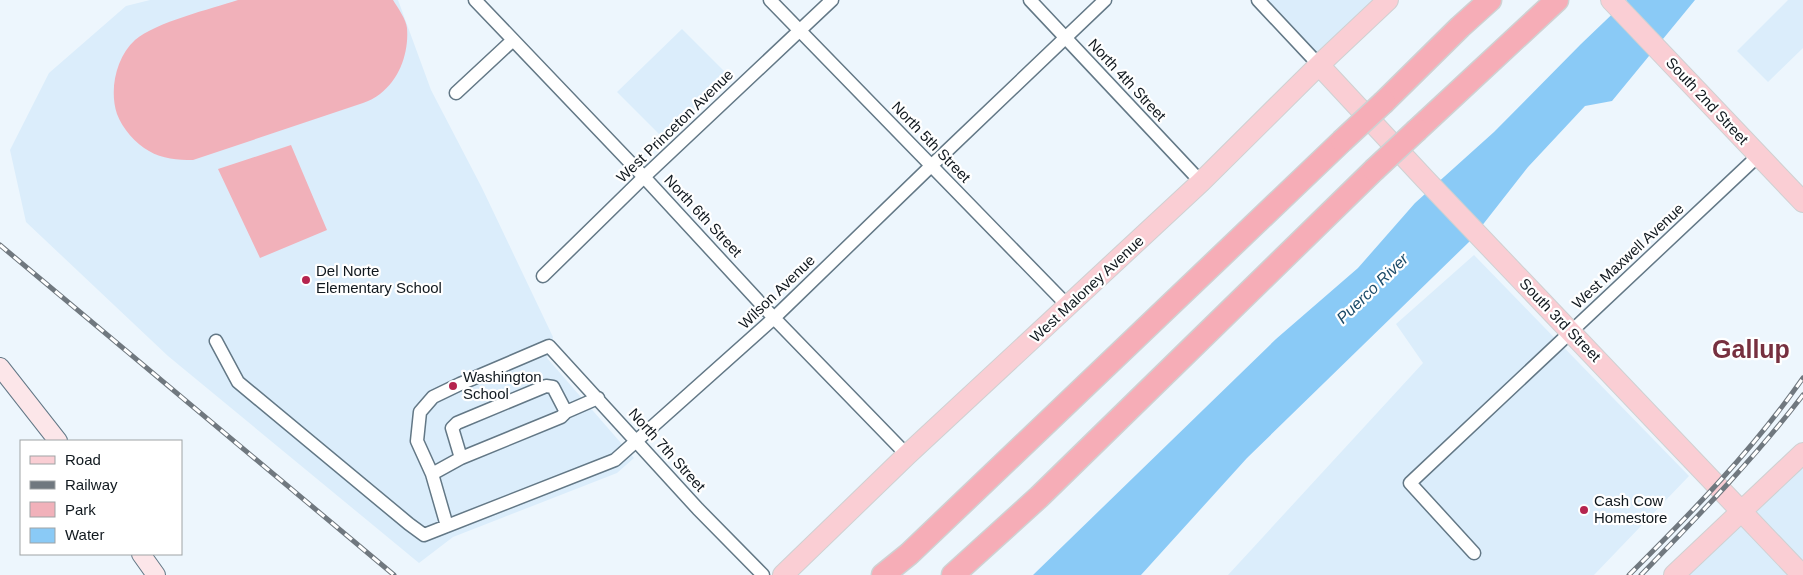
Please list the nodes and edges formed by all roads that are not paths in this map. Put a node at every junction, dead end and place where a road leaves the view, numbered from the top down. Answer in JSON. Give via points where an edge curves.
{"nodes":[{"id":1,"x":475,"y":0,"type":"edge"},
{"id":2,"x":770,"y":0,"type":"edge"},
{"id":3,"x":832,"y":0,"type":"edge"},
{"id":4,"x":1030,"y":0,"type":"edge"},
{"id":5,"x":1105,"y":0,"type":"edge"},
{"id":6,"x":1258,"y":0,"type":"edge"},
{"id":7,"x":1388,"y":0,"type":"edge"},
{"id":8,"x":1490,"y":0,"type":"edge"},
{"id":9,"x":1558,"y":0,"type":"edge"},
{"id":10,"x":1611,"y":0,"type":"edge"},
{"id":11,"x":800,"y":30,"type":"junction"},
{"id":12,"x":1065,"y":37,"type":"junction"},
{"id":13,"x":513,"y":40,"type":"junction"},
{"id":14,"x":1320,"y":64,"type":"junction"},
{"id":15,"x":456,"y":93,"type":"dead end"},
{"id":16,"x":1759,"y":155,"type":"junction"},
{"id":17,"x":931,"y":166,"type":"junction"},
{"id":18,"x":644,"y":177,"type":"junction"},
{"id":19,"x":1201,"y":182,"type":"junction"},
{"id":20,"x":1803,"y":202,"type":"edge"},
{"id":21,"x":543,"y":276,"type":"dead end"},
{"id":22,"x":1068,"y":306,"type":"junction"},
{"id":23,"x":774,"y":318,"type":"junction"},
{"id":24,"x":1572,"y":331,"type":"junction"},
{"id":25,"x":216,"y":340,"type":"dead end"},
{"id":26,"x":0,"y":367,"type":"edge"},
{"id":27,"x":598,"y":398,"type":"junction"},
{"id":28,"x":566,"y":412,"type":"junction"},
{"id":29,"x":57,"y":440,"type":"edge"},
{"id":30,"x":638,"y":441,"type":"junction"},
{"id":31,"x":1803,"y":453,"type":"edge"},
{"id":32,"x":907,"y":455,"type":"junction"},
{"id":33,"x":461,"y":458,"type":"junction"},
{"id":34,"x":432,"y":474,"type":"junction"},
{"id":35,"x":1742,"y":511,"type":"junction"},
{"id":36,"x":447,"y":526,"type":"junction"},
{"id":37,"x":1474,"y":554,"type":"dead end"},
{"id":38,"x":142,"y":555,"type":"edge"},
{"id":39,"x":156,"y":575,"type":"edge"},
{"id":40,"x":763,"y":575,"type":"edge"},
{"id":41,"x":783,"y":575,"type":"edge"},
{"id":42,"x":883,"y":575,"type":"edge"},
{"id":43,"x":953,"y":575,"type":"edge"},
{"id":44,"x":1674,"y":575,"type":"edge"},
{"id":45,"x":1802,"y":575,"type":"edge"}],
"edges":[{"from":1,"to":13,"type":"street","name":"North 6th Street"},
{"from":2,"to":11,"type":"street","name":"North 5th Street"},
{"from":3,"to":11,"type":"street","name":"West Princeton Avenue"},
{"from":4,"to":12,"type":"street","name":"North 4th Street"},
{"from":5,"to":12,"type":"street","name":"Wilson Avenue"},
{"from":6,"to":14,"type":"street"},
{"from":7,"to":14,"type":"main road","name":"West Maloney Avenue"},
{"from":8,"to":42,"type":"highway","bridge":true,"via":[[909,554]]},
{"from":9,"to":43,"type":"highway","bridge":true,"via":[[1374,170],[1067,469]]},
{"from":10,"to":16,"type":"main road","name":"South 2nd Street"},
{"from":11,"to":17,"type":"street","name":"North 5th Street"},
{"from":11,"to":18,"type":"street","name":"West Princeton Avenue"},
{"from":12,"to":17,"type":"street","name":"Wilson Avenue"},
{"from":12,"to":19,"type":"street","name":"North 4th Street"},
{"from":13,"to":15,"type":"street"},
{"from":13,"to":18,"type":"street","name":"North 6th Street"},
{"from":14,"to":19,"type":"main road","name":"West Maloney Avenue"},
{"from":14,"to":24,"type":"main road","name":"South 3rd Street","via":[[1424,178]]},
{"from":16,"to":20,"type":"main road","name":"South 2nd Street"},
{"from":16,"to":24,"type":"street","name":"West Maxwell Avenue"},
{"from":17,"to":22,"type":"street","name":"North 5th Street"},
{"from":17,"to":23,"type":"street","name":"Wilson Avenue"},
{"from":18,"to":21,"type":"street","name":"West Princeton Avenue"},
{"from":18,"to":23,"type":"street","name":"North 6th Street"},
{"from":19,"to":22,"type":"main road","name":"West Maloney Avenue"},
{"from":22,"to":32,"type":"main road","name":"West Maloney Avenue"},
{"from":23,"to":30,"type":"street","name":"Wilson Avenue"},
{"from":23,"to":32,"type":"street","name":"North 6th Street"},
{"from":24,"to":35,"type":"main road","name":"South 3rd Street"},
{"from":24,"to":37,"type":"street","name":"West Maxwell Avenue","via":[[1410,483]]},
{"from":25,"to":36,"type":"street","name":"Wilson Avenue","via":[[238,382],[409,524],[424,535]]},
{"from":26,"to":29,"type":"main road"},
{"from":27,"to":28,"type":"street"},
{"from":27,"to":30,"type":"street","name":"North 7th Street"},
{"from":27,"to":34,"type":"street","name":"North 7th Street","via":[[549,346],[460,384],[433,397],[420,412],[417,441]]},
{"from":28,"to":33,"type":"street","via":[[561,417]]},
{"from":28,"to":33,"type":"street","via":[[553,387],[546,386],[458,423],[452,428]]},
{"from":30,"to":36,"type":"street","name":"Wilson Avenue","via":[[615,460]]},
{"from":30,"to":40,"type":"street","name":"North 7th Street","via":[[698,509]]},
{"from":31,"to":35,"type":"main road"},
{"from":32,"to":41,"type":"main road","name":"West Maloney Avenue"},
{"from":33,"to":34,"type":"street"},
{"from":34,"to":36,"type":"street"},
{"from":35,"to":44,"type":"main road"},
{"from":35,"to":45,"type":"main road","name":"South 3rd Street"},
{"from":38,"to":39,"type":"main road"}]}
